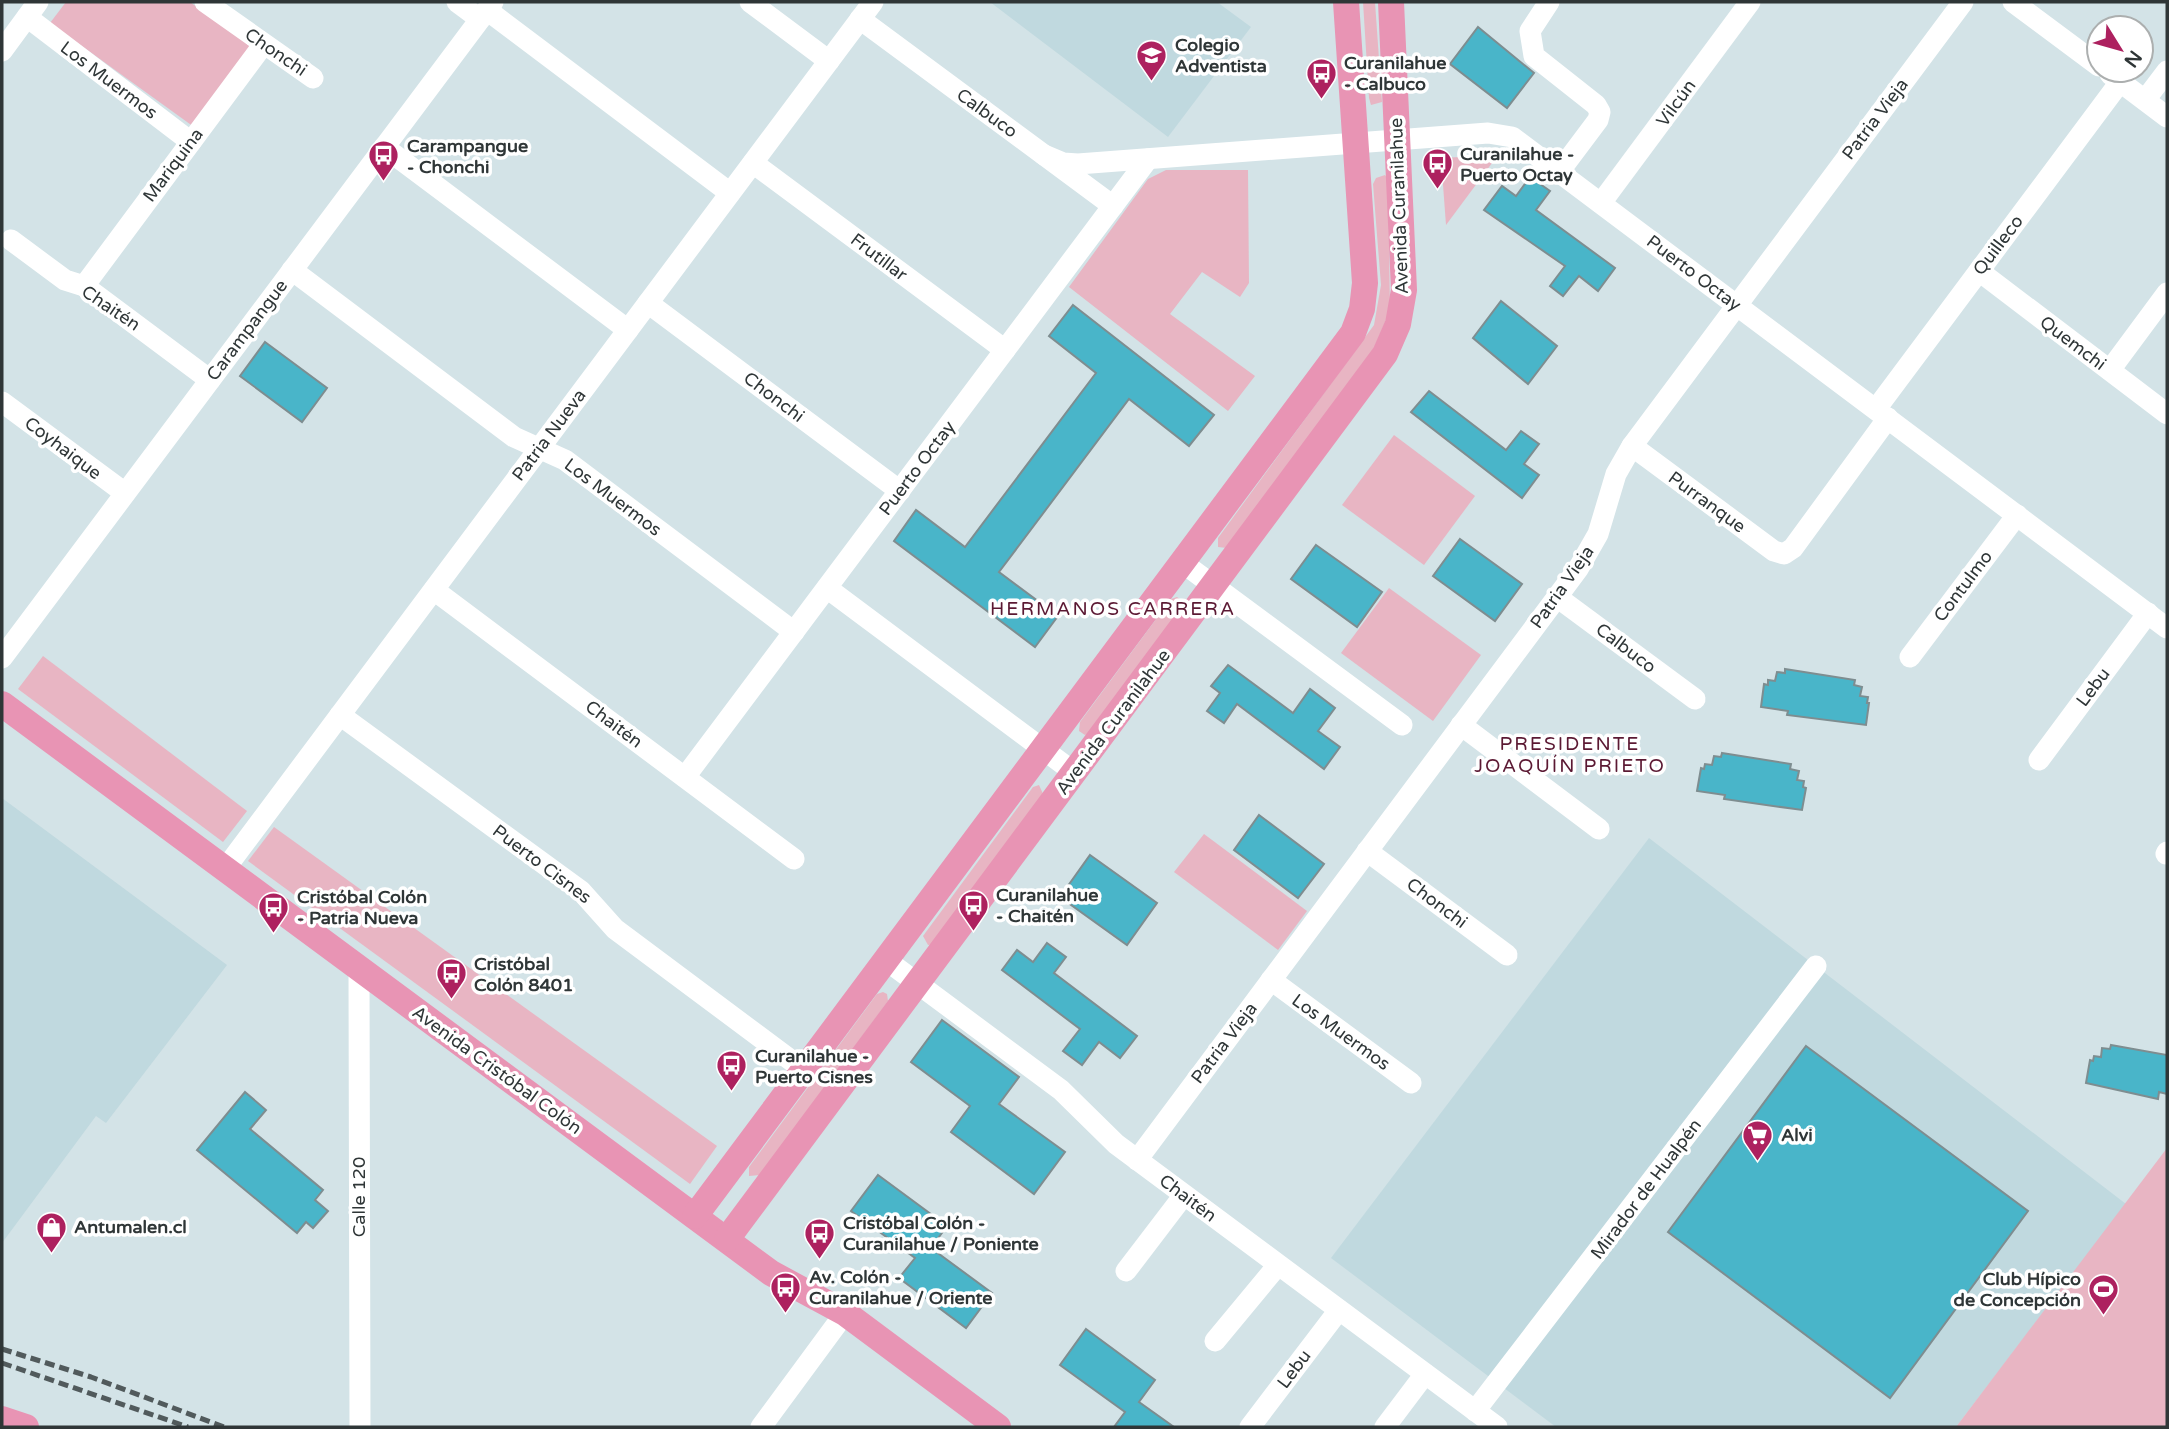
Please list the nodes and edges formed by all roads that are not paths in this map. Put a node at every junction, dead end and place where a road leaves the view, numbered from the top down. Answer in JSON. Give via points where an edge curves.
{"nodes":[{"id":1,"x":205,"y":2,"type":"edge"},
{"id":2,"x":457,"y":2,"type":"edge"},
{"id":3,"x":750,"y":2,"type":"edge"},
{"id":4,"x":873,"y":2,"type":"edge"},
{"id":5,"x":1346,"y":2,"type":"edge"},
{"id":6,"x":1391,"y":2,"type":"edge"},
{"id":7,"x":1549,"y":2,"type":"edge"},
{"id":8,"x":1750,"y":2,"type":"edge"},
{"id":9,"x":1963,"y":2,"type":"edge"},
{"id":10,"x":2016,"y":3,"type":"edge"},
{"id":11,"x":33,"y":9,"type":"edge"},
{"id":12,"x":486,"y":10,"type":"edge"},
{"id":13,"x":860,"y":19,"type":"junction"},
{"id":14,"x":263,"y":45,"type":"junction"},
{"id":15,"x":2,"y":51,"type":"edge"},
{"id":16,"x":2085,"y":55,"type":"edge"},
{"id":17,"x":829,"y":61,"type":"junction"},
{"id":18,"x":2167,"y":71,"type":"edge"},
{"id":19,"x":313,"y":78,"type":"dead end"},
{"id":20,"x":2107,"y":84,"type":"edge"},
{"id":21,"x":2123,"y":84,"type":"edge"},
{"id":22,"x":2145,"y":100,"type":"junction"},
{"id":23,"x":2167,"y":117,"type":"edge"},
{"id":24,"x":1398,"y":141,"type":"junction"},
{"id":25,"x":191,"y":142,"type":"junction"},
{"id":26,"x":1356,"y":144,"type":"junction"},
{"id":27,"x":384,"y":147,"type":"junction"},
{"id":28,"x":1044,"y":155,"type":"junction"},
{"id":29,"x":1148,"y":159,"type":"junction"},
{"id":30,"x":753,"y":163,"type":"junction"},
{"id":31,"x":1559,"y":172,"type":"junction"},
{"id":32,"x":730,"y":193,"type":"junction"},
{"id":33,"x":1601,"y":203,"type":"junction"},
{"id":34,"x":1113,"y":206,"type":"junction"},
{"id":35,"x":11,"y":240,"type":"dead end"},
{"id":36,"x":292,"y":270,"type":"junction"},
{"id":37,"x":1979,"y":271,"type":"junction"},
{"id":38,"x":83,"y":286,"type":"junction"},
{"id":39,"x":2167,"y":293,"type":"edge"},
{"id":40,"x":648,"y":303,"type":"junction"},
{"id":41,"x":1737,"y":305,"type":"junction"},
{"id":42,"x":628,"y":330,"type":"junction"},
{"id":43,"x":1005,"y":350,"type":"junction"},
{"id":44,"x":2110,"y":370,"type":"junction"},
{"id":45,"x":210,"y":380,"type":"junction"},
{"id":46,"x":2,"y":402,"type":"edge"},
{"id":47,"x":1882,"y":414,"type":"junction"},
{"id":48,"x":2167,"y":414,"type":"edge"},
{"id":49,"x":1632,"y":446,"type":"junction"},
{"id":50,"x":539,"y":449,"type":"junction"},
{"id":51,"x":900,"y":491,"type":"junction"},
{"id":52,"x":125,"y":494,"type":"junction"},
{"id":53,"x":2017,"y":515,"type":"junction"},
{"id":54,"x":1784,"y":554,"type":"joint"},
{"id":55,"x":1183,"y":564,"type":"junction"},
{"id":56,"x":1214,"y":586,"type":"junction"},
{"id":57,"x":827,"y":588,"type":"junction"},
{"id":58,"x":434,"y":590,"type":"junction"},
{"id":59,"x":1557,"y":597,"type":"junction"},
{"id":60,"x":2148,"y":613,"type":"junction"},
{"id":61,"x":2167,"y":627,"type":"edge"},
{"id":62,"x":794,"y":632,"type":"junction"},
{"id":63,"x":1910,"y":657,"type":"dead end"},
{"id":64,"x":2,"y":658,"type":"edge"},
{"id":65,"x":1695,"y":699,"type":"dead end"},
{"id":66,"x":2,"y":704,"type":"edge"},
{"id":67,"x":341,"y":715,"type":"junction"},
{"id":68,"x":1402,"y":725,"type":"dead end"},
{"id":69,"x":1461,"y":725,"type":"junction"},
{"id":70,"x":1044,"y":749,"type":"junction"},
{"id":71,"x":2039,"y":760,"type":"dead end"},
{"id":72,"x":1075,"y":773,"type":"junction"},
{"id":73,"x":685,"y":777,"type":"junction"},
{"id":74,"x":1599,"y":829,"type":"dead end"},
{"id":75,"x":1367,"y":851,"type":"junction"},
{"id":76,"x":794,"y":859,"type":"dead end"},
{"id":77,"x":225,"y":869,"type":"junction"},
{"id":78,"x":1507,"y":955,"type":"dead end"},
{"id":79,"x":886,"y":960,"type":"junction"},
{"id":80,"x":1816,"y":966,"type":"dead end"},
{"id":81,"x":359,"y":968,"type":"junction"},
{"id":82,"x":1271,"y":981,"type":"junction"},
{"id":83,"x":917,"y":984,"type":"junction"},
{"id":84,"x":804,"y":1070,"type":"junction"},
{"id":85,"x":1411,"y":1083,"type":"dead end"},
{"id":86,"x":1137,"y":1160,"type":"junction"},
{"id":87,"x":1184,"y":1195,"type":"junction"},
{"id":88,"x":695,"y":1216,"type":"junction"},
{"id":89,"x":727,"y":1240,"type":"junction"},
{"id":90,"x":1278,"y":1265,"type":"junction"},
{"id":91,"x":1126,"y":1271,"type":"dead end"},
{"id":92,"x":1339,"y":1310,"type":"junction"},
{"id":93,"x":845,"y":1313,"type":"junction"},
{"id":94,"x":1215,"y":1341,"type":"dead end"},
{"id":95,"x":1425,"y":1374,"type":"junction"},
{"id":96,"x":1475,"y":1412,"type":"junction"},
{"id":97,"x":2,"y":1419,"type":"edge"},
{"id":98,"x":26,"y":1427,"type":"edge"},
{"id":99,"x":360,"y":1427,"type":"edge"},
{"id":100,"x":761,"y":1427,"type":"edge"},
{"id":101,"x":998,"y":1427,"type":"edge"},
{"id":102,"x":1252,"y":1427,"type":"edge"},
{"id":103,"x":1385,"y":1427,"type":"edge"},
{"id":104,"x":1497,"y":1427,"type":"edge"}],
"edges":[{"from":1,"to":14,"type":"street","name":"Chonchi"},
{"from":2,"to":12,"type":"street"},
{"from":3,"to":17,"type":"street"},
{"from":4,"to":13,"type":"street","name":"Patria Nueva"},
{"from":5,"to":26,"type":"main road","name":"Avenida Curanilahue"},
{"from":6,"to":24,"type":"main road","name":"Avenida Curanilahue"},
{"from":7,"to":31,"type":"street","via":[[1530,31],[1534,56],[1600,112]]},
{"from":8,"to":33,"type":"street","name":"Vilcún"},
{"from":9,"to":41,"type":"street","name":"Patria Vieja"},
{"from":10,"to":16,"type":"street"},
{"from":11,"to":15,"type":"street"},
{"from":11,"to":25,"type":"street","name":"Los Muermos"},
{"from":12,"to":27,"type":"street","name":"Carampangue"},
{"from":12,"to":32,"type":"street"},
{"from":13,"to":17,"type":"street","name":"Patria Nueva"},
{"from":13,"to":28,"type":"street","name":"Calbuco"},
{"from":14,"to":19,"type":"street","name":"Chonchi","via":[[279,51]]},
{"from":14,"to":25,"type":"street","name":"Mariquina"},
{"from":17,"to":30,"type":"street","name":"Patria Nueva"},
{"from":18,"to":22,"type":"street"},
{"from":20,"to":37,"type":"street","name":"Quilleco"},
{"from":21,"to":22,"type":"street"},
{"from":22,"to":23,"type":"street"},
{"from":24,"to":26,"type":"street","name":"Puerto Octay"},
{"from":24,"to":31,"type":"street","name":"Puerto Octay","via":[[1503,134]]},
{"from":24,"to":56,"type":"main road","name":"Avenida Curanilahue","via":[[1404,290],[1393,340],[1377,368]]},
{"from":25,"to":38,"type":"street","name":"Mariquina"},
{"from":26,"to":29,"type":"street","name":"Puerto Octay"},
{"from":26,"to":55,"type":"main road","name":"Avenida Curanilahue","via":[[1365,283],[1358,322],[1338,356]]},
{"from":27,"to":36,"type":"street","name":"Carampangue"},
{"from":27,"to":42,"type":"street"},
{"from":28,"to":29,"type":"street","name":"Puerto Octay","via":[[1070,164]]},
{"from":28,"to":34,"type":"street","name":"Calbuco"},
{"from":29,"to":34,"type":"street","name":"Puerto Octay"},
{"from":30,"to":32,"type":"street","name":"Patria Nueva"},
{"from":30,"to":43,"type":"street","name":"Frutillar"},
{"from":31,"to":33,"type":"street","name":"Puerto Octay"},
{"from":32,"to":40,"type":"street","name":"Patria Nueva"},
{"from":33,"to":41,"type":"street","name":"Puerto Octay"},
{"from":34,"to":43,"type":"street","name":"Puerto Octay"},
{"from":35,"to":38,"type":"street","name":"Chaitén","via":[[65,280]]},
{"from":36,"to":45,"type":"street","name":"Carampangue"},
{"from":36,"to":50,"type":"street","name":"Los Muermos","via":[[514,437]]},
{"from":37,"to":44,"type":"street","name":"Quemchi"},
{"from":37,"to":47,"type":"street","name":"Quilleco"},
{"from":38,"to":45,"type":"street","name":"Chaitén"},
{"from":39,"to":44,"type":"street"},
{"from":40,"to":42,"type":"street","name":"Patria Nueva"},
{"from":40,"to":51,"type":"street","name":"Chonchi"},
{"from":41,"to":47,"type":"street","name":"Puerto Octay"},
{"from":41,"to":49,"type":"street","name":"Patria Vieja"},
{"from":42,"to":50,"type":"street","name":"Patria Nueva"},
{"from":43,"to":51,"type":"street","name":"Puerto Octay"},
{"from":44,"to":48,"type":"street","name":"Quemchi"},
{"from":45,"to":52,"type":"street","name":"Carampangue"},
{"from":46,"to":52,"type":"street","name":"Coyhaique"},
{"from":47,"to":53,"type":"street","name":"Puerto Octay"},
{"from":47,"to":54,"type":"street","name":"Quilleco","via":[[1793,548]]},
{"from":49,"to":54,"type":"street","name":"Purranque"},
{"from":49,"to":59,"type":"street","name":"Patria Vieja","via":[[1616,474],[1598,534]]},
{"from":50,"to":58,"type":"street","name":"Patria Nueva"},
{"from":50,"to":62,"type":"street","name":"Los Muermos","via":[[565,460]]},
{"from":51,"to":57,"type":"street","name":"Puerto Octay"},
{"from":52,"to":64,"type":"street","name":"Carampangue"},
{"from":53,"to":60,"type":"street","name":"Puerto Octay"},
{"from":53,"to":63,"type":"street","name":"Contulmo"},
{"from":55,"to":56,"type":"street"},
{"from":55,"to":70,"type":"main road","name":"Avenida Curanilahue"},
{"from":56,"to":68,"type":"street"},
{"from":56,"to":72,"type":"main road","name":"Avenida Curanilahue"},
{"from":57,"to":62,"type":"street","name":"Puerto Octay"},
{"from":57,"to":70,"type":"street"},
{"from":58,"to":67,"type":"street","name":"Patria Nueva"},
{"from":58,"to":73,"type":"street","name":"Chaitén"},
{"from":59,"to":65,"type":"street","name":"Calbuco"},
{"from":59,"to":69,"type":"street","name":"Patria Vieja"},
{"from":60,"to":61,"type":"street","name":"Puerto Octay"},
{"from":60,"to":71,"type":"street","name":"Lebu"},
{"from":62,"to":73,"type":"street","name":"Puerto Octay"},
{"from":66,"to":77,"type":"main road","name":"Avenida Cristóbal Colón"},
{"from":67,"to":77,"type":"street","name":"Patria Nueva"},
{"from":67,"to":84,"type":"street","name":"Puerto Cisnes","via":[[581,891],[615,929]]},
{"from":69,"to":74,"type":"street"},
{"from":69,"to":75,"type":"street","name":"Patria Vieja"},
{"from":70,"to":72,"type":"street"},
{"from":70,"to":79,"type":"main road","name":"Avenida Curanilahue"},
{"from":72,"to":83,"type":"main road","name":"Avenida Curanilahue"},
{"from":73,"to":76,"type":"street","name":"Chaitén"},
{"from":75,"to":78,"type":"street","name":"Chonchi"},
{"from":75,"to":82,"type":"street","name":"Patria Vieja"},
{"from":77,"to":81,"type":"main road","name":"Avenida Cristóbal Colón"},
{"from":79,"to":83,"type":"street","name":"Chaitén"},
{"from":79,"to":84,"type":"main road","name":"Avenida Curanilahue"},
{"from":80,"to":96,"type":"street","name":"Mirador de Hualpén"},
{"from":81,"to":88,"type":"main road","name":"Avenida Cristóbal Colón"},
{"from":81,"to":99,"type":"street","name":"Calle 120"},
{"from":82,"to":85,"type":"street","name":"Los Muermos"},
{"from":82,"to":86,"type":"street","name":"Patria Vieja"},
{"from":83,"to":86,"type":"street","name":"Chaitén","via":[[1061,1090]]},
{"from":83,"to":89,"type":"main road","name":"Avenida Curanilahue"},
{"from":84,"to":88,"type":"main road","name":"Avenida Curanilahue"},
{"from":86,"to":87,"type":"street","name":"Chaitén"},
{"from":87,"to":90,"type":"street","name":"Chaitén"},
{"from":87,"to":91,"type":"street"},
{"from":88,"to":89,"type":"main road","name":"Avenida Cristóbal Colón"},
{"from":89,"to":93,"type":"main road","name":"Avenida Cristóbal Colón","via":[[771,1273]]},
{"from":90,"to":92,"type":"street","name":"Chaitén"},
{"from":90,"to":94,"type":"street"},
{"from":92,"to":95,"type":"street","name":"Chaitén"},
{"from":92,"to":102,"type":"street","name":"Lebu"},
{"from":93,"to":100,"type":"street"},
{"from":93,"to":101,"type":"main road","name":"Avenida Cristóbal Colón"},
{"from":95,"to":96,"type":"street","name":"Chaitén"},
{"from":95,"to":103,"type":"street"},
{"from":96,"to":104,"type":"street","name":"Chaitén"},
{"from":97,"to":98,"type":"main road"}]}
